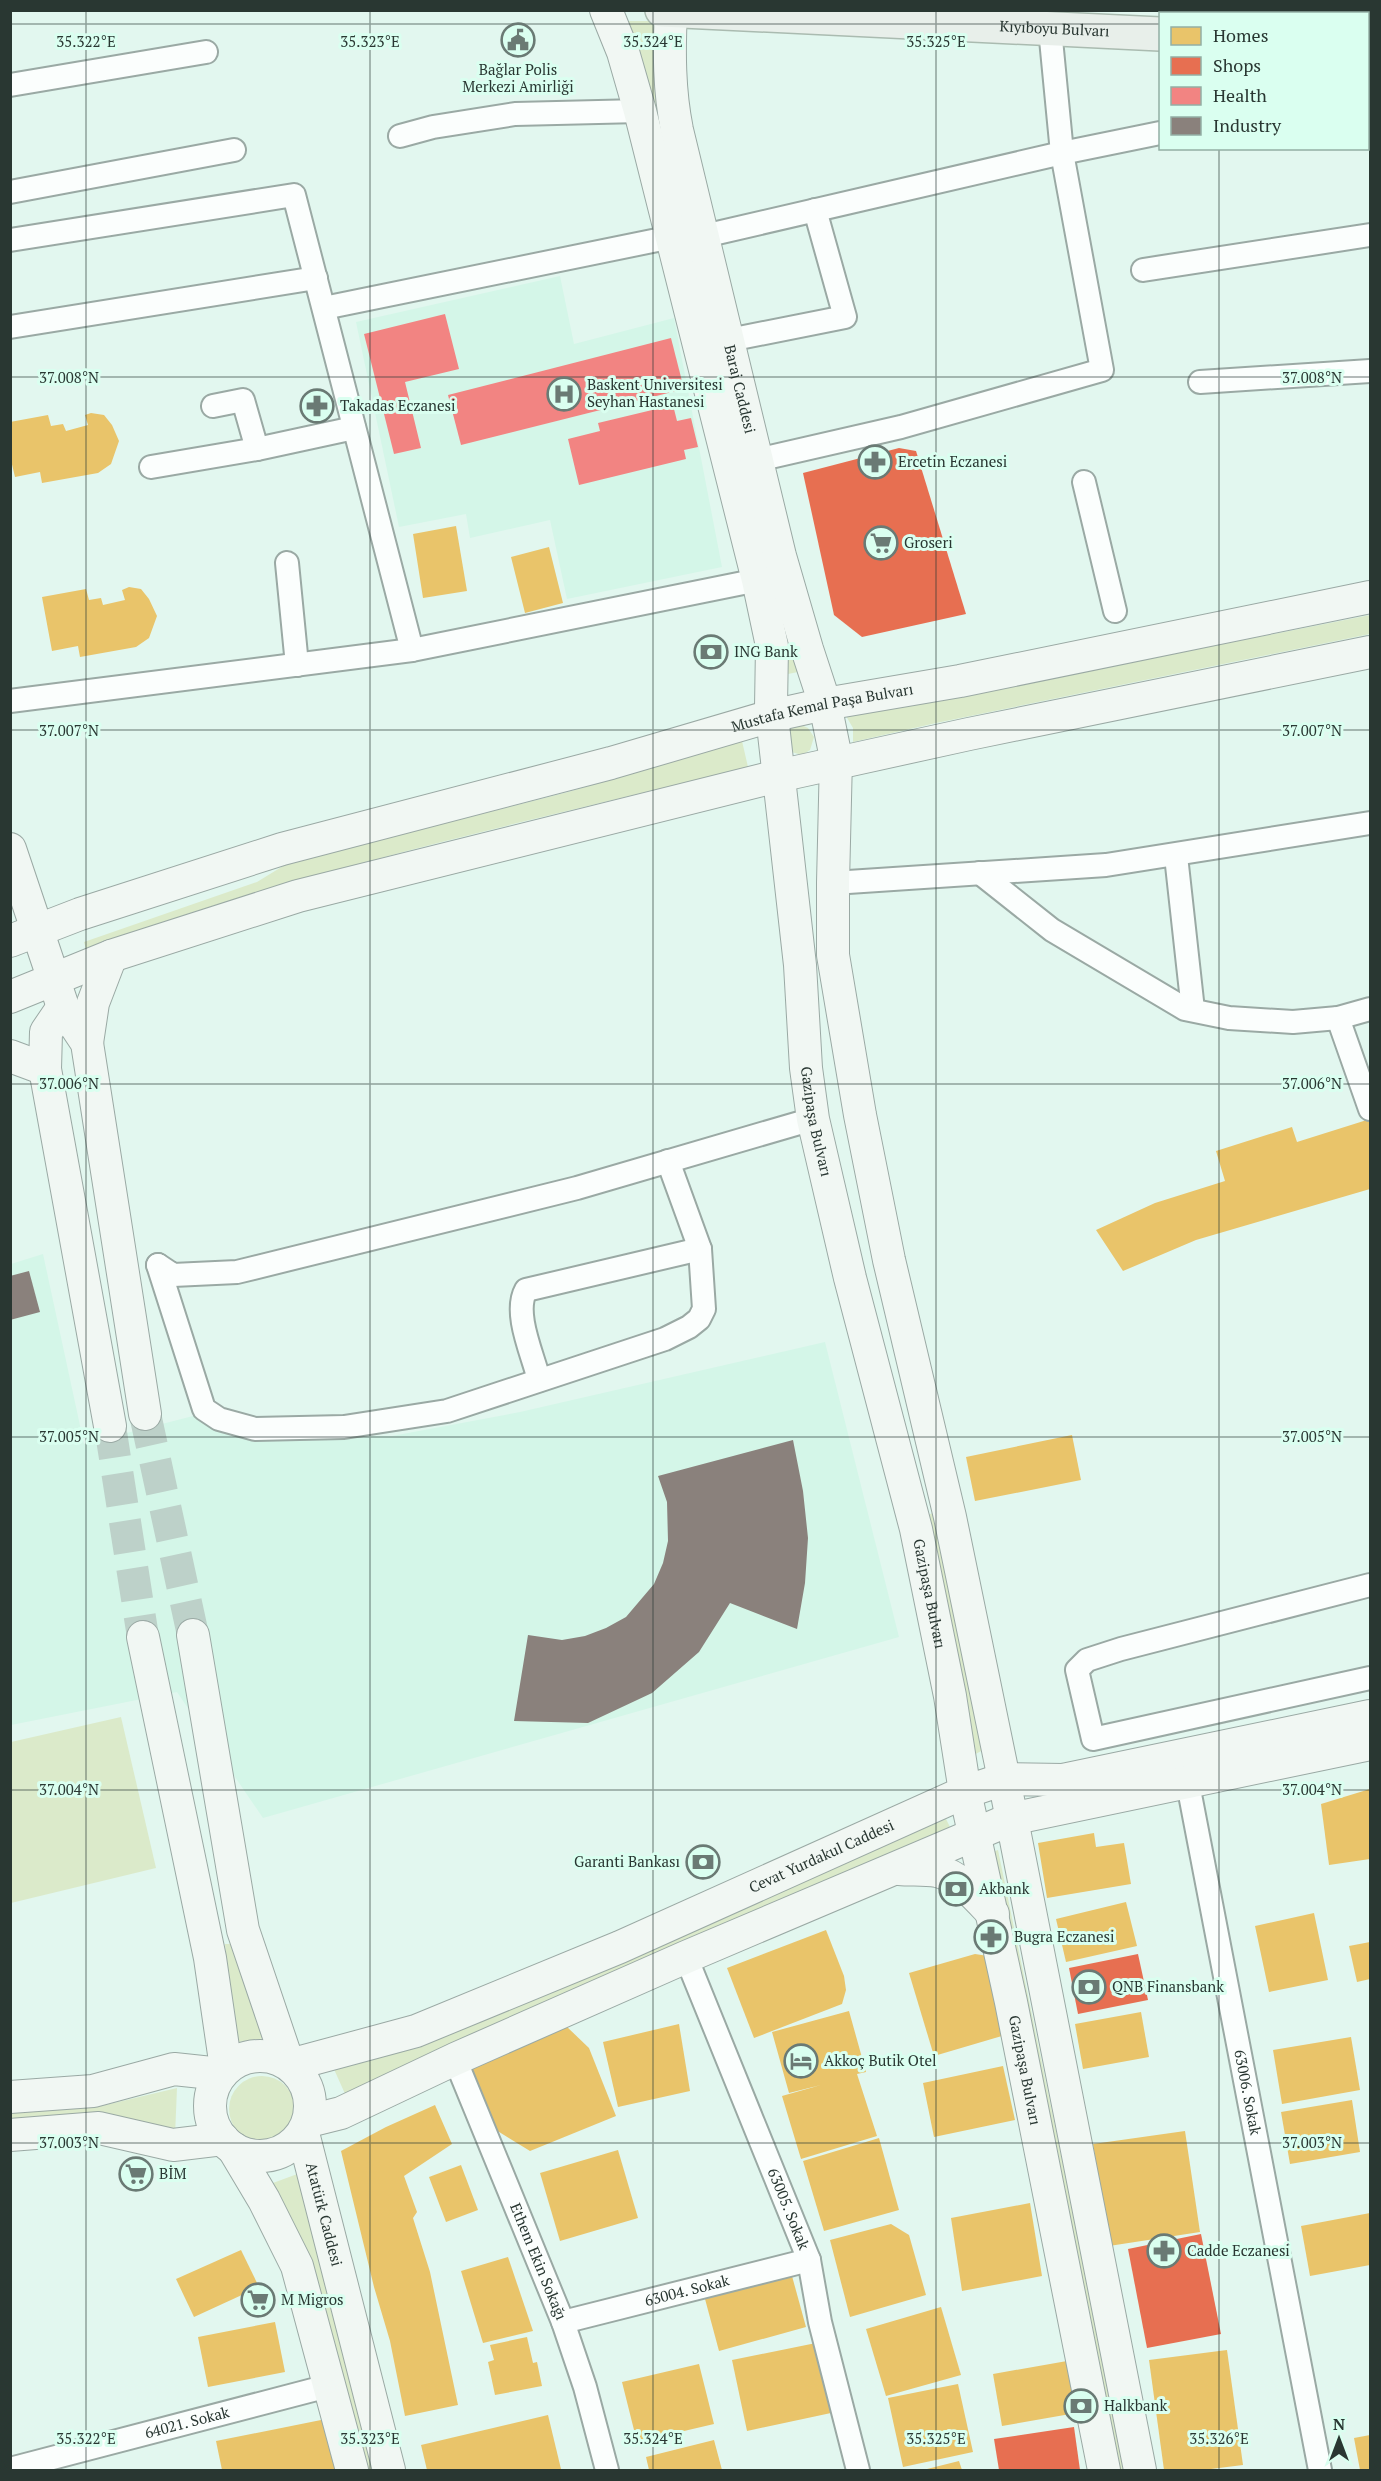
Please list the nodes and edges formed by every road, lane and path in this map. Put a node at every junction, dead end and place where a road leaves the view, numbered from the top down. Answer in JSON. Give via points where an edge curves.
{"nodes":[{"id":1,"x":606,"y":10,"type":"edge"},
{"id":2,"x":668,"y":11,"type":"edge"},
{"id":3,"x":1050,"y":29,"type":"junction"},
{"id":4,"x":1159,"y":34,"type":"edge"},
{"id":5,"x":206,"y":52,"type":"dead end"},
{"id":6,"x":10,"y":85,"type":"edge"},
{"id":7,"x":640,"y":111,"type":"junction"},
{"id":8,"x":1159,"y":133,"type":"edge"},
{"id":9,"x":399,"y":136,"type":"dead end"},
{"id":10,"x":234,"y":150,"type":"dead end"},
{"id":11,"x":1062,"y":153,"type":"junction"},
{"id":12,"x":10,"y":192,"type":"edge"},
{"id":13,"x":815,"y":210,"type":"junction"},
{"id":14,"x":1371,"y":235,"type":"edge"},
{"id":15,"x":704,"y":236,"type":"junction"},
{"id":16,"x":672,"y":237,"type":"junction"},
{"id":17,"x":10,"y":240,"type":"edge"},
{"id":18,"x":1143,"y":270,"type":"dead end"},
{"id":19,"x":316,"y":278,"type":"junction"},
{"id":20,"x":324,"y":308,"type":"junction"},
{"id":21,"x":10,"y":327,"type":"edge"},
{"id":22,"x":729,"y":340,"type":"junction"},
{"id":23,"x":1371,"y":371,"type":"edge"},
{"id":24,"x":1200,"y":382,"type":"dead end"},
{"id":25,"x":213,"y":406,"type":"dead end"},
{"id":26,"x":354,"y":428,"type":"junction"},
{"id":27,"x":257,"y":449,"type":"junction"},
{"id":28,"x":758,"y":460,"type":"junction"},
{"id":29,"x":152,"y":467,"type":"dead end"},
{"id":30,"x":1084,"y":482,"type":"dead end"},
{"id":31,"x":286,"y":563,"type":"dead end"},
{"id":32,"x":758,"y":580,"type":"junction"},
{"id":33,"x":1371,"y":597,"type":"edge"},
{"id":34,"x":1115,"y":611,"type":"dead end"},
{"id":35,"x":412,"y":650,"type":"junction"},
{"id":36,"x":1371,"y":652,"type":"edge"},
{"id":37,"x":297,"y":665,"type":"junction"},
{"id":38,"x":10,"y":701,"type":"edge"},
{"id":39,"x":825,"y":704,"type":"junction"},
{"id":40,"x":771,"y":716,"type":"junction"},
{"id":41,"x":836,"y":764,"type":"junction"},
{"id":42,"x":778,"y":776,"type":"junction"},
{"id":43,"x":1371,"y":823,"type":"edge"},
{"id":44,"x":10,"y":849,"type":"edge"},
{"id":45,"x":1176,"y":856,"type":"junction"},
{"id":46,"x":980,"y":873,"type":"junction"},
{"id":47,"x":832,"y":883,"type":"junction"},
{"id":48,"x":24,"y":936,"type":"edge"},
{"id":49,"x":111,"y":956,"type":"junction"},
{"id":50,"x":59,"y":993,"type":"junction"},
{"id":51,"x":10,"y":997,"type":"edge"},
{"id":52,"x":1371,"y":1009,"type":"edge"},
{"id":53,"x":1193,"y":1010,"type":"junction"},
{"id":54,"x":1338,"y":1018,"type":"junction"},
{"id":55,"x":87,"y":1043,"type":"junction"},
{"id":56,"x":10,"y":1056,"type":"edge"},
{"id":57,"x":45,"y":1070,"type":"junction"},
{"id":58,"x":1371,"y":1109,"type":"edge"},
{"id":59,"x":813,"y":1119,"type":"junction"},
{"id":60,"x":668,"y":1161,"type":"junction"},
{"id":61,"x":700,"y":1249,"type":"junction"},
{"id":62,"x":539,"y":1380,"type":"junction"},
{"id":63,"x":146,"y":1414,"type":"tunnel mouth"},
{"id":64,"x":110,"y":1426,"type":"tunnel mouth"},
{"id":65,"x":1371,"y":1585,"type":"edge"},
{"id":66,"x":193,"y":1635,"type":"tunnel mouth"},
{"id":67,"x":143,"y":1636,"type":"tunnel mouth"},
{"id":68,"x":1371,"y":1678,"type":"edge"},
{"id":69,"x":1371,"y":1716,"type":"edge"},
{"id":70,"x":1371,"y":1744,"type":"edge"},
{"id":71,"x":1004,"y":1779,"type":"junction"},
{"id":72,"x":1188,"y":1784,"type":"junction"},
{"id":73,"x":965,"y":1792,"type":"junction"},
{"id":74,"x":1011,"y":1820,"type":"junction"},
{"id":75,"x":975,"y":1834,"type":"junction"},
{"id":76,"x":892,"y":1869,"type":"junction"},
{"id":77,"x":993,"y":1914,"type":"junction"},
{"id":78,"x":686,"y":1957,"type":"junction"},
{"id":79,"x":455,"y":2059,"type":"junction"},
{"id":80,"x":289,"y":2064,"type":"junction"},
{"id":81,"x":224,"y":2071,"type":"junction"},
{"id":82,"x":10,"y":2097,"type":"edge"},
{"id":83,"x":306,"y":2127,"type":"junction"},
{"id":84,"x":10,"y":2135,"type":"edge"},
{"id":85,"x":228,"y":2144,"type":"junction"},
{"id":86,"x":809,"y":2260,"type":"junction"},
{"id":87,"x":563,"y":2322,"type":"junction"},
{"id":88,"x":328,"y":2386,"type":"junction"},
{"id":89,"x":10,"y":2469,"type":"edge"},
{"id":90,"x":352,"y":2470,"type":"edge"},
{"id":91,"x":389,"y":2470,"type":"edge"},
{"id":92,"x":607,"y":2470,"type":"edge"},
{"id":93,"x":858,"y":2470,"type":"edge"},
{"id":94,"x":1104,"y":2470,"type":"edge"},
{"id":95,"x":1140,"y":2470,"type":"edge"},
{"id":96,"x":1320,"y":2470,"type":"edge"}],
"edges":[{"from":1,"to":7,"type":"main road","name":"Baraj Caddesi"},
{"from":2,"to":3,"type":"main road","name":"Kıyıboyu Bulvarı"},
{"from":2,"to":15,"type":"main road","name":"Baraj Caddesi","via":[[671,100]]},
{"from":3,"to":4,"type":"main road","name":"Kıyıboyu Bulvarı"},
{"from":3,"to":11,"type":"street"},
{"from":5,"to":6,"type":"street"},
{"from":7,"to":9,"type":"street","via":[[515,114]]},
{"from":7,"to":16,"type":"main road","name":"Baraj Caddesi"},
{"from":8,"to":11,"type":"street"},
{"from":10,"to":12,"type":"street"},
{"from":11,"to":13,"type":"street"},
{"from":11,"to":28,"type":"street","via":[[1102,370],[901,427]]},
{"from":13,"to":15,"type":"street"},
{"from":13,"to":22,"type":"street","via":[[845,317]]},
{"from":14,"to":18,"type":"street"},
{"from":15,"to":22,"type":"main road","name":"Baraj Caddesi"},
{"from":16,"to":20,"type":"street"},
{"from":16,"to":32,"type":"main road","name":"Baraj Caddesi"},
{"from":17,"to":19,"type":"street","via":[[294,195]]},
{"from":19,"to":20,"type":"street"},
{"from":19,"to":21,"type":"street"},
{"from":20,"to":26,"type":"street"},
{"from":22,"to":28,"type":"main road","name":"Baraj Caddesi"},
{"from":23,"to":24,"type":"street"},
{"from":25,"to":27,"type":"street","via":[[243,400]]},
{"from":26,"to":27,"type":"street"},
{"from":26,"to":35,"type":"street"},
{"from":27,"to":29,"type":"street"},
{"from":28,"to":39,"type":"main road","name":"Baraj Caddesi","via":[[780,556]]},
{"from":30,"to":34,"type":"street"},
{"from":31,"to":37,"type":"street"},
{"from":32,"to":35,"type":"street"},
{"from":32,"to":40,"type":"main road","name":"Baraj Caddesi","via":[[772,646]]},
{"from":33,"to":39,"type":"main road","name":"Mustafa Kemal Paşa Bulvarı","via":[[960,681]]},
{"from":35,"to":37,"type":"street"},
{"from":36,"to":41,"type":"main road"},
{"from":37,"to":38,"type":"street"},
{"from":39,"to":40,"type":"main road","name":"Mustafa Kemal Paşa Bulvarı"},
{"from":39,"to":41,"type":"main road","name":"Baraj Caddesi"},
{"from":40,"to":42,"type":"main road","name":"Gazipaşa Bulvarı"},
{"from":40,"to":48,"type":"main road","name":"Mustafa Kemal Paşa Bulvarı","via":[[611,763],[282,849]]},
{"from":41,"to":42,"type":"main road"},
{"from":41,"to":47,"type":"main road"},
{"from":42,"to":49,"type":"main road","via":[[298,896]]},
{"from":42,"to":59,"type":"main road","name":"Gazipaşa Bulvarı"},
{"from":43,"to":45,"type":"street"},
{"from":44,"to":48,"type":"main road"},
{"from":45,"to":46,"type":"street"},
{"from":45,"to":53,"type":"street"},
{"from":46,"to":47,"type":"street"},
{"from":46,"to":53,"type":"street","via":[[1052,930],[1185,1009]]},
{"from":47,"to":71,"type":"main road","via":[[833,955],[860,1115]]},
{"from":48,"to":50,"type":"main road"},
{"from":49,"to":50,"type":"main road"},
{"from":49,"to":55,"type":"main road","via":[[93,1003]]},
{"from":50,"to":51,"type":"main road"},
{"from":50,"to":55,"type":"main road"},
{"from":50,"to":57,"type":"main road","via":[[46,1032]]},
{"from":52,"to":54,"type":"street"},
{"from":53,"to":54,"type":"street","via":[[1229,1018],[1293,1022]]},
{"from":54,"to":58,"type":"street"},
{"from":55,"to":63,"type":"main road"},
{"from":56,"to":57,"type":"main road"},
{"from":57,"to":64,"type":"main road"},
{"from":59,"to":60,"type":"street"},
{"from":59,"to":73,"type":"main road","name":"Gazipaşa Bulvarı","via":[[916,1529]]},
{"from":60,"to":61,"type":"street"},
{"from":60,"to":62,"type":"street","via":[[577,1188],[237,1272],[173,1275],[158,1265],[204,1409],[219,1419],[255,1429],[344,1427],[447,1411]]},
{"from":61,"to":62,"type":"street","via":[[704,1308],[699,1319],[665,1338]]},
{"from":61,"to":62,"type":"street","via":[[526,1290],[521,1312]]},
{"from":65,"to":68,"type":"street","via":[[1121,1649],[1087,1660],[1077,1670],[1093,1739]]},
{"from":66,"to":80,"type":"main road","via":[[243,1930]]},
{"from":67,"to":81,"type":"main road","via":[[210,1958]]},
{"from":69,"to":71,"type":"main road","name":"Cevat Yurdakul Caddesi","via":[[1063,1780]]},
{"from":70,"to":72,"type":"main road"},
{"from":71,"to":73,"type":"main road","name":"Cevat Yurdakul Caddesi"},
{"from":71,"to":74,"type":"main road"},
{"from":72,"to":74,"type":"main road"},
{"from":72,"to":96,"type":"street","name":"63006. Sokak"},
{"from":73,"to":75,"type":"main road","name":"Gazipaşa Bulvarı"},
{"from":73,"to":80,"type":"main road","name":"Cevat Yurdakul Caddesi","via":[[620,1947],[416,2031]]},
{"from":74,"to":75,"type":"main road"},
{"from":74,"to":95,"type":"main road"},
{"from":75,"to":76,"type":"main road"},
{"from":75,"to":77,"type":"main road","name":"Gazipaşa Bulvarı"},
{"from":76,"to":77,"type":"main road","via":[[938,1871],[953,1877]]},
{"from":76,"to":78,"type":"main road"},
{"from":77,"to":94,"type":"main road","name":"Gazipaşa Bulvarı"},
{"from":78,"to":79,"type":"main road"},
{"from":78,"to":86,"type":"street","name":"63005. Sokak"},
{"from":79,"to":83,"type":"main road"},
{"from":79,"to":87,"type":"street","name":"Ethem Ekin Sokağı"},
{"from":80,"to":81,"type":"main road","via":[[263,2055],[249,2056]]},
{"from":80,"to":83,"type":"main road","via":[[306,2082],[310,2095]]},
{"from":81,"to":82,"type":"main road","via":[[174,2069],[93,2091]]},
{"from":81,"to":85,"type":"main road","via":[[212,2090],[210,2103],[213,2122]]},
{"from":83,"to":85,"type":"main road","via":[[292,2145],[279,2153],[247,2155]]},
{"from":83,"to":91,"type":"main road","name":"Atatürk Caddesi"},
{"from":84,"to":85,"type":"main road","via":[[99,2128],[173,2145]]},
{"from":85,"to":88,"type":"main road","via":[[264,2200],[297,2266]]},
{"from":86,"to":87,"type":"street","name":"63004. Sokak"},
{"from":86,"to":93,"type":"street","name":"63005. Sokak","via":[[820,2322]]},
{"from":87,"to":92,"type":"street","name":"Ethem Ekin Sokağı"},
{"from":88,"to":89,"type":"street","name":"64021. Sokak"},
{"from":88,"to":90,"type":"main road"}]}
